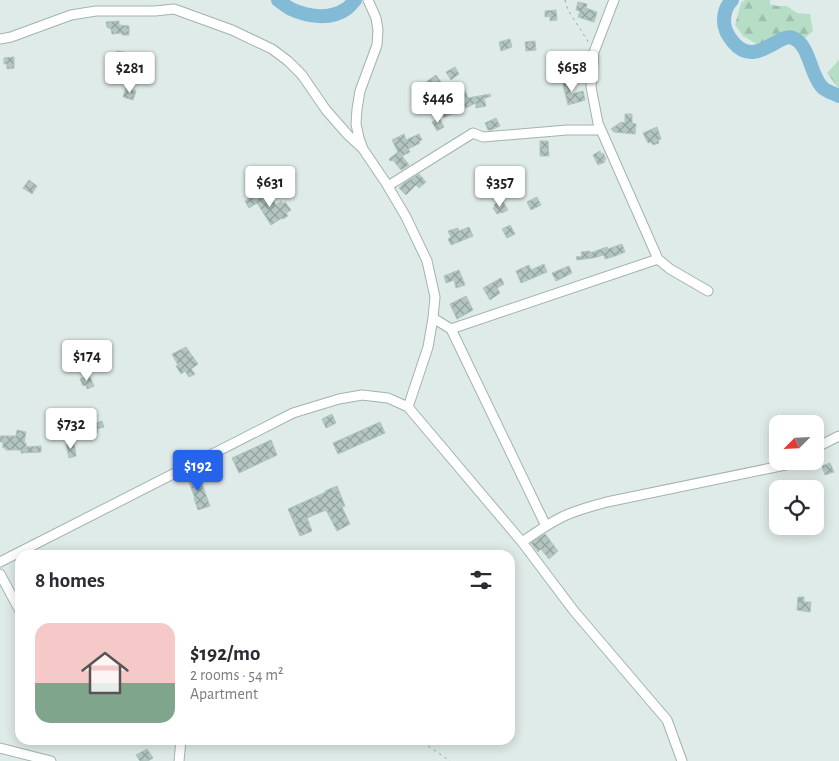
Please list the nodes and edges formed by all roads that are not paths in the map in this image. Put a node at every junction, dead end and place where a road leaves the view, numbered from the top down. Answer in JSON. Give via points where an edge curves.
{"nodes":[{"id":1,"x":614,"y":0,"type":"edge"},
{"id":2,"x":369,"y":2,"type":"edge"},
{"id":3,"x":173,"y":4,"type":"edge"},
{"id":4,"x":0,"y":39,"type":"edge"},
{"id":5,"x":601,"y":130,"type":"junction"},
{"id":6,"x":363,"y":149,"type":"junction"},
{"id":7,"x":388,"y":186,"type":"junction"},
{"id":8,"x":658,"y":258,"type":"junction"},
{"id":9,"x":708,"y":290,"type":"dead end"},
{"id":10,"x":433,"y":318,"type":"junction"},
{"id":11,"x":450,"y":329,"type":"junction"},
{"id":12,"x":408,"y":407,"type":"junction"},
{"id":13,"x":839,"y":436,"type":"edge"},
{"id":14,"x":824,"y":444,"type":"edge"},
{"id":15,"x":769,"y":468,"type":"edge"},
{"id":16,"x":546,"y":526,"type":"junction"},
{"id":17,"x":522,"y":542,"type":"junction"},
{"id":18,"x":24,"y":550,"type":"edge"},
{"id":19,"x":15,"y":554,"type":"edge"},
{"id":20,"x":0,"y":562,"type":"edge"},
{"id":21,"x":0,"y":574,"type":"edge"},
{"id":22,"x":15,"y":601,"type":"edge"},
{"id":23,"x":181,"y":745,"type":"edge"},
{"id":24,"x":0,"y":748,"type":"edge"},
{"id":25,"x":28,"y":758,"type":"edge"},
{"id":26,"x":51,"y":761,"type":"edge"},
{"id":27,"x":179,"y":761,"type":"edge"},
{"id":28,"x":682,"y":761,"type":"edge"}],
"edges":[{"from":1,"to":5,"type":"street","via":[[594,52],[591,87]]},
{"from":2,"to":6,"type":"street","via":[[378,30],[377,44],[357,109],[356,124]]},
{"from":3,"to":4,"type":"street","via":[[155,11],[96,11],[71,15]]},
{"from":3,"to":6,"type":"street","via":[[283,57],[302,75],[326,110]]},
{"from":5,"to":7,"type":"street","via":[[484,137],[473,133]]},
{"from":5,"to":8,"type":"street"},
{"from":6,"to":7,"type":"street"},
{"from":7,"to":10,"type":"street","via":[[428,261],[435,296]]},
{"from":8,"to":9,"type":"street","via":[[670,269]]},
{"from":8,"to":11,"type":"street"},
{"from":10,"to":11,"type":"street"},
{"from":10,"to":12,"type":"street","via":[[428,347]]},
{"from":11,"to":16,"type":"street"},
{"from":12,"to":17,"type":"street"},
{"from":12,"to":18,"type":"street","via":[[388,398],[362,395],[293,413]]},
{"from":13,"to":14,"type":"street"},
{"from":15,"to":16,"type":"street","via":[[607,502],[563,516]]},
{"from":16,"to":17,"type":"street"},
{"from":17,"to":28,"type":"street","via":[[574,611],[667,720]]},
{"from":19,"to":20,"type":"street"},
{"from":21,"to":22,"type":"street"},
{"from":23,"to":27,"type":"street"},
{"from":24,"to":25,"type":"street"},
{"from":25,"to":26,"type":"street"}]}
